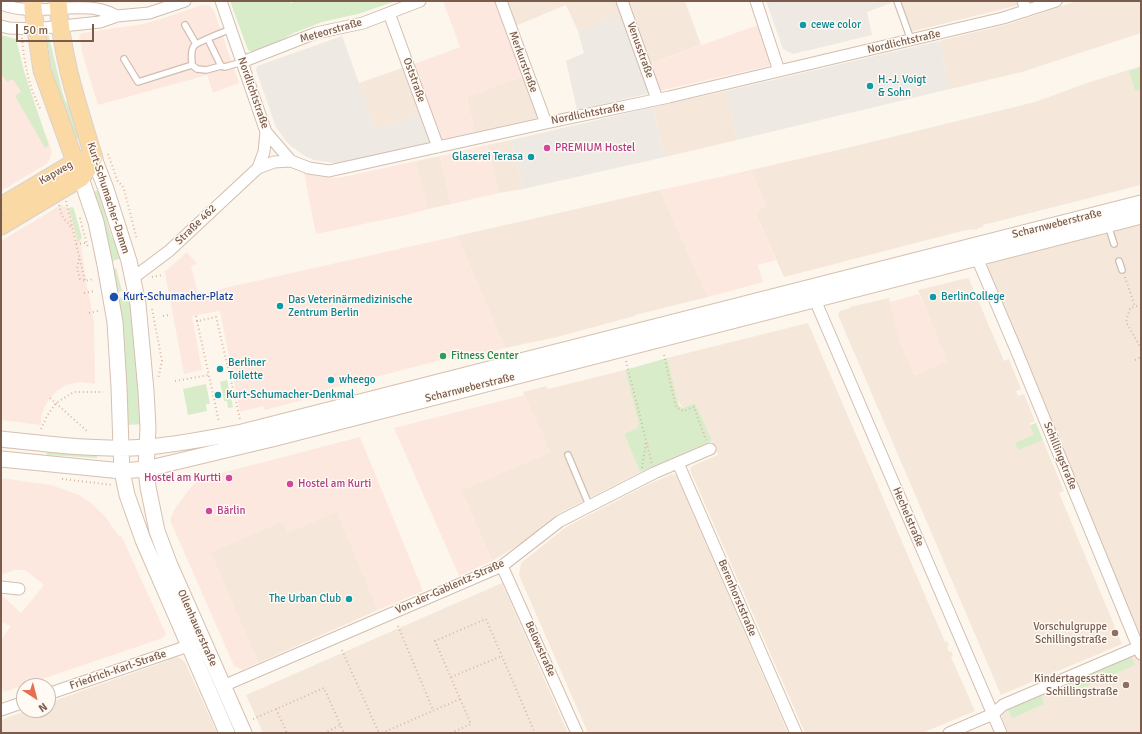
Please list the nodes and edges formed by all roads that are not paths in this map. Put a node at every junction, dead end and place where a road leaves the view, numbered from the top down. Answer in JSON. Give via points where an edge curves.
{"nodes":[{"id":1,"x":185,"y":1,"type":"edge"},
{"id":2,"x":221,"y":1,"type":"edge"},
{"id":3,"x":420,"y":1,"type":"edge"},
{"id":4,"x":501,"y":1,"type":"edge"},
{"id":5,"x":622,"y":1,"type":"edge"},
{"id":6,"x":756,"y":1,"type":"edge"},
{"id":7,"x":897,"y":1,"type":"edge"},
{"id":8,"x":1056,"y":1,"type":"edge"},
{"id":9,"x":1,"y":4,"type":"edge"},
{"id":10,"x":33,"y":5,"type":"edge"},
{"id":11,"x":58,"y":5,"type":"edge"},
{"id":12,"x":1024,"y":6,"type":"edge"},
{"id":13,"x":389,"y":13,"type":"junction"},
{"id":14,"x":117,"y":16,"type":"junction"},
{"id":15,"x":185,"y":25,"type":"dead end"},
{"id":16,"x":1,"y":26,"type":"edge"},
{"id":17,"x":60,"y":26,"type":"junction"},
{"id":18,"x":35,"y":29,"type":"junction"},
{"id":19,"x":231,"y":29,"type":"junction"},
{"id":20,"x":208,"y":38,"type":"junction"},
{"id":21,"x":911,"y":40,"type":"junction"},
{"id":22,"x":196,"y":44,"type":"junction"},
{"id":23,"x":124,"y":59,"type":"dead end"},
{"id":24,"x":242,"y":62,"type":"junction"},
{"id":25,"x":192,"y":65,"type":"junction"},
{"id":26,"x":221,"y":66,"type":"junction"},
{"id":27,"x":779,"y":71,"type":"junction"},
{"id":28,"x":657,"y":100,"type":"junction"},
{"id":29,"x":546,"y":123,"type":"junction"},
{"id":30,"x":266,"y":132,"type":"junction"},
{"id":31,"x":438,"y":147,"type":"junction"},
{"id":32,"x":94,"y":158,"type":"junction"},
{"id":33,"x":291,"y":161,"type":"junction"},
{"id":34,"x":75,"y":162,"type":"junction"},
{"id":35,"x":258,"y":168,"type":"junction"},
{"id":36,"x":81,"y":178,"type":"junction"},
{"id":37,"x":1141,"y":202,"type":"edge"},
{"id":38,"x":1,"y":206,"type":"edge"},
{"id":39,"x":1141,"y":216,"type":"edge"},
{"id":40,"x":1108,"y":225,"type":"junction"},
{"id":41,"x":1,"y":226,"type":"edge"},
{"id":42,"x":1114,"y":244,"type":"dead end"},
{"id":43,"x":976,"y":252,"type":"junction"},
{"id":44,"x":1119,"y":261,"type":"dead end"},
{"id":45,"x":1122,"y":270,"type":"road end"},
{"id":46,"x":133,"y":278,"type":"junction"},
{"id":47,"x":812,"y":294,"type":"junction"},
{"id":48,"x":722,"y":317,"type":"junction"},
{"id":49,"x":40,"y":436,"type":"junction"},
{"id":50,"x":1,"y":439,"type":"edge"},
{"id":51,"x":148,"y":447,"type":"junction"},
{"id":52,"x":121,"y":448,"type":"junction"},
{"id":53,"x":710,"y":448,"type":"road end"},
{"id":54,"x":568,"y":455,"type":"dead end"},
{"id":55,"x":1,"y":459,"type":"edge"},
{"id":56,"x":681,"y":462,"type":"junction"},
{"id":57,"x":36,"y":463,"type":"junction"},
{"id":58,"x":146,"y":469,"type":"junction"},
{"id":59,"x":122,"y":471,"type":"junction"},
{"id":60,"x":589,"y":505,"type":"junction"},
{"id":61,"x":151,"y":506,"type":"junction"},
{"id":62,"x":132,"y":511,"type":"junction"},
{"id":63,"x":502,"y":566,"type":"junction"},
{"id":64,"x":1,"y":587,"type":"edge"},
{"id":65,"x":19,"y":589,"type":"dead end"},
{"id":66,"x":188,"y":646,"type":"junction"},
{"id":67,"x":1140,"y":649,"type":"edge"},
{"id":68,"x":224,"y":686,"type":"junction"},
{"id":69,"x":56,"y":691,"type":"edge"},
{"id":70,"x":16,"y":705,"type":"edge"},
{"id":71,"x":1,"y":710,"type":"edge"},
{"id":72,"x":993,"y":714,"type":"junction"},
{"id":73,"x":227,"y":733,"type":"edge"},
{"id":74,"x":244,"y":733,"type":"edge"},
{"id":75,"x":577,"y":733,"type":"edge"},
{"id":76,"x":796,"y":733,"type":"edge"},
{"id":77,"x":949,"y":733,"type":"edge"},
{"id":78,"x":1001,"y":733,"type":"edge"}],
"edges":[{"from":1,"to":14,"type":"street","via":[[149,13]]},
{"from":2,"to":19,"type":"street","name":"Nordlichtstraße"},
{"from":3,"to":13,"type":"street","name":"Meteorstraße"},
{"from":4,"to":29,"type":"street","name":"Merkurstraße"},
{"from":5,"to":28,"type":"street","name":"Venusstraße"},
{"from":6,"to":27,"type":"street"},
{"from":7,"to":21,"type":"lane"},
{"from":8,"to":12,"type":"street","name":"Nordlichtstraße"},
{"from":9,"to":10,"type":"street","via":[[16,9]]},
{"from":10,"to":11,"type":"street"},
{"from":10,"to":18,"type":"main road","name":"Kurt-Schumacher-Damm"},
{"from":11,"to":14,"type":"street","via":[[98,9]]},
{"from":11,"to":17,"type":"main road","name":"Kurt-Schumacher-Damm"},
{"from":12,"to":21,"type":"street","name":"Nordlichtstraße","via":[[1003,18]]},
{"from":13,"to":24,"type":"street","name":"Meteorstraße","via":[[363,23],[316,33]]},
{"from":13,"to":31,"type":"street","name":"Oststraße"},
{"from":14,"to":17,"type":"street","via":[[100,22]]},
{"from":15,"to":22,"type":"lane"},
{"from":16,"to":18,"type":"street"},
{"from":17,"to":18,"type":"street"},
{"from":17,"to":32,"type":"main road","name":"Kurt-Schumacher-Damm","via":[[66,62]]},
{"from":18,"to":34,"type":"main road","name":"Kurt-Schumacher-Damm","via":[[42,70]]},
{"from":19,"to":20,"type":"lane"},
{"from":19,"to":24,"type":"street","name":"Nordlichtstraße"},
{"from":20,"to":22,"type":"lane"},
{"from":20,"to":26,"type":"lane"},
{"from":21,"to":27,"type":"street","name":"Nordlichtstraße"},
{"from":22,"to":25,"type":"lane","via":[[191,55]]},
{"from":23,"to":25,"type":"lane","via":[[138,82]]},
{"from":24,"to":26,"type":"lane"},
{"from":24,"to":30,"type":"street","name":"Nordlichtstraße"},
{"from":25,"to":26,"type":"lane","via":[[196,69],[206,70]]},
{"from":27,"to":28,"type":"street","name":"Nordlichtstraße"},
{"from":28,"to":29,"type":"street","name":"Nordlichtstraße"},
{"from":29,"to":31,"type":"street","name":"Nordlichtstraße"},
{"from":30,"to":33,"type":"street","name":"Nordlichtstraße"},
{"from":30,"to":35,"type":"street","name":"Straße 462","via":[[264,152]]},
{"from":31,"to":33,"type":"street","name":"Nordlichtstraße","via":[[329,171],[309,168]]},
{"from":32,"to":34,"type":"main road","name":"Kapweg"},
{"from":32,"to":36,"type":"main road","name":"Kapweg"},
{"from":32,"to":46,"type":"main road","name":"Kurt-Schumacher-Damm","via":[[116,218]]},
{"from":33,"to":35,"type":"street","name":"Straße 462","via":[[279,161]]},
{"from":34,"to":36,"type":"main road","name":"Kurt-Schumacher-Damm"},
{"from":34,"to":38,"type":"main road","name":"Kapweg"},
{"from":35,"to":46,"type":"street","name":"Straße 462","via":[[169,251]]},
{"from":36,"to":41,"type":"main road","name":"Kapweg"},
{"from":36,"to":52,"type":"main road","name":"Kurt-Schumacher-Damm","via":[[96,222],[115,322]]},
{"from":37,"to":43,"type":"main road","name":"Scharnweberstraße"},
{"from":39,"to":40,"type":"main road","name":"Scharnweberstraße"},
{"from":40,"to":42,"type":"lane"},
{"from":40,"to":43,"type":"main road","name":"Scharnweberstraße"},
{"from":43,"to":47,"type":"main road","name":"Scharnweberstraße"},
{"from":43,"to":67,"type":"street","name":"Schillingstraße"},
{"from":44,"to":45,"type":"lane"},
{"from":46,"to":51,"type":"main road","name":"Kurt-Schumacher-Damm","via":[[146,391]]},
{"from":47,"to":48,"type":"main road","name":"Scharnweberstraße"},
{"from":47,"to":72,"type":"street","name":"Hechelstraße"},
{"from":48,"to":51,"type":"main road","name":"Scharnweberstraße","via":[[241,426],[177,444]]},
{"from":48,"to":58,"type":"main road","name":"Scharnweberstraße","via":[[217,453]]},
{"from":49,"to":50,"type":"main road"},
{"from":49,"to":52,"type":"main road"},
{"from":49,"to":57,"type":"main road"},
{"from":51,"to":52,"type":"main road"},
{"from":51,"to":58,"type":"main road"},
{"from":52,"to":59,"type":"main road"},
{"from":53,"to":56,"type":"street","name":"Von-der-Gablentz-Straße"},
{"from":54,"to":60,"type":"lane"},
{"from":55,"to":57,"type":"main road"},
{"from":56,"to":60,"type":"street","name":"Von-der-Gablentz-Straße"},
{"from":56,"to":76,"type":"street","name":"Berenhorststraße"},
{"from":57,"to":59,"type":"main road"},
{"from":58,"to":59,"type":"main road"},
{"from":58,"to":61,"type":"main road"},
{"from":59,"to":62,"type":"main road"},
{"from":60,"to":63,"type":"street","name":"Von-der-Gablentz-Straße","via":[[560,521]]},
{"from":61,"to":62,"type":"main road"},
{"from":61,"to":68,"type":"main road","name":"Ollenhauerstraße","via":[[169,563]]},
{"from":62,"to":66,"type":"main road","name":"Ollenhauerstraße"},
{"from":63,"to":68,"type":"street","name":"Von-der-Gablentz-Straße"},
{"from":63,"to":75,"type":"street","name":"Belowstraße"},
{"from":64,"to":65,"type":"street"},
{"from":66,"to":69,"type":"street","name":"Friedrich-Karl-Straße"},
{"from":66,"to":73,"type":"main road","name":"Ollenhauerstraße"},
{"from":67,"to":72,"type":"street","via":[[1003,705]]},
{"from":68,"to":74,"type":"main road","name":"Ollenhauerstraße"},
{"from":70,"to":71,"type":"street"},
{"from":72,"to":77,"type":"street"},
{"from":72,"to":78,"type":"street","name":"Hechelstraße"}]}
